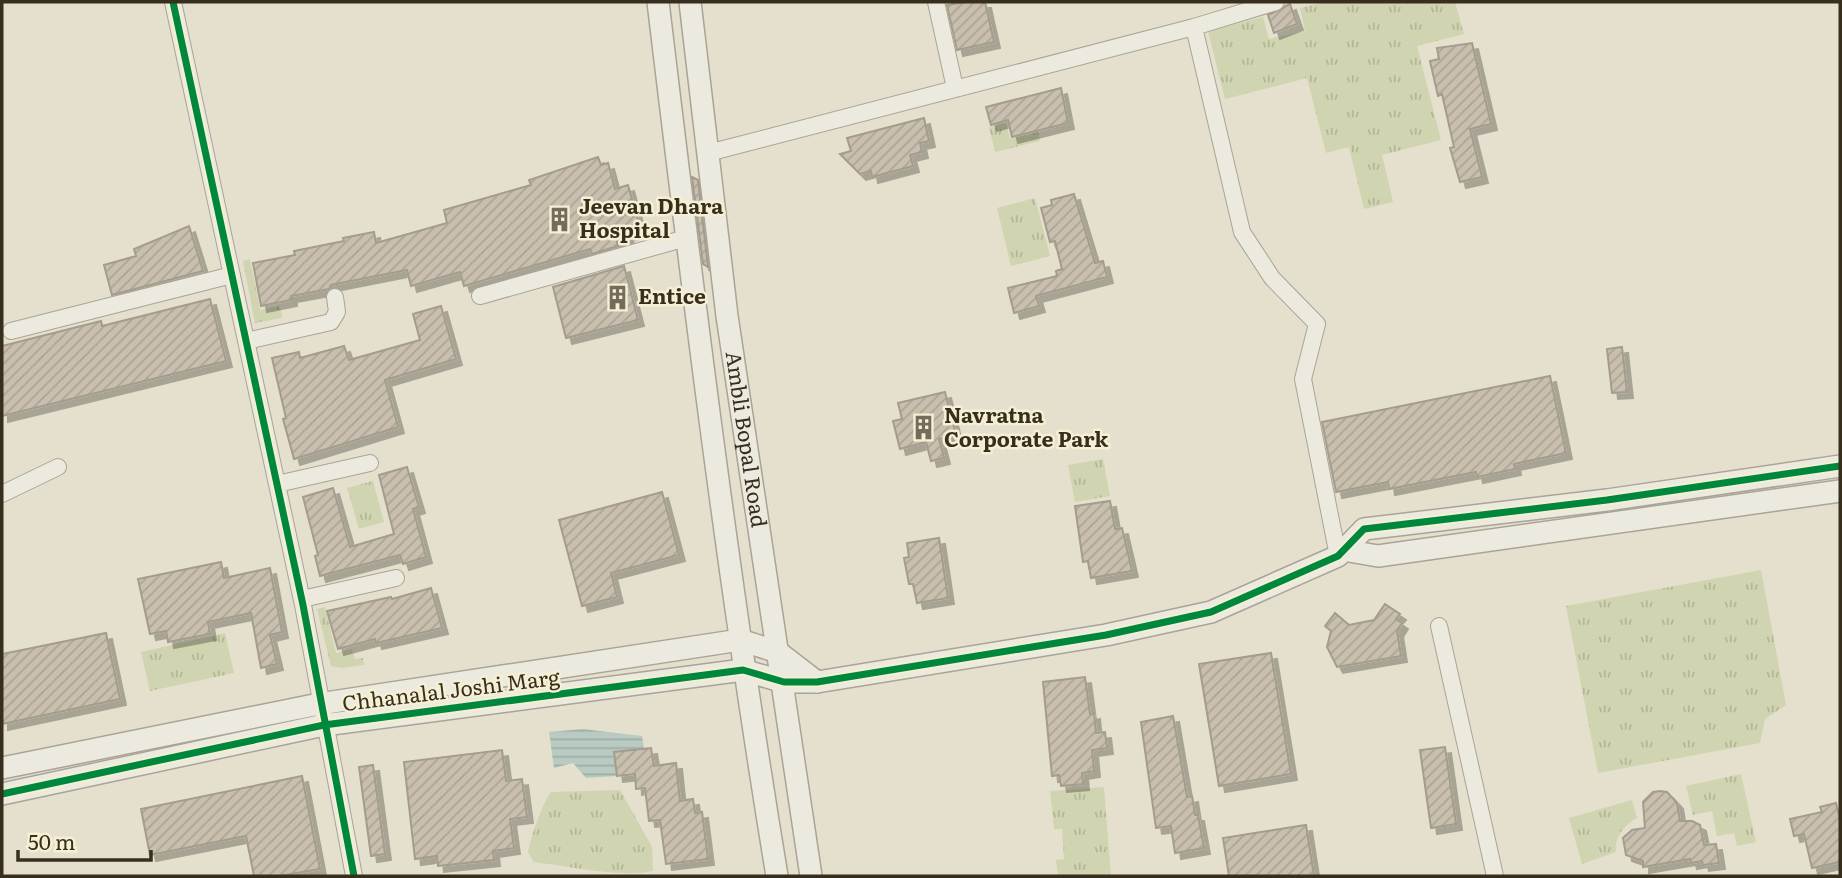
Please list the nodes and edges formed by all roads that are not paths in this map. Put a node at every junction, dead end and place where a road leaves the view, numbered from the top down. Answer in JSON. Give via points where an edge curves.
{"nodes":[{"id":1,"x":173,"y":2,"type":"edge"},
{"id":2,"x":658,"y":2,"type":"edge"},
{"id":3,"x":690,"y":2,"type":"edge"},
{"id":4,"x":936,"y":2,"type":"edge"},
{"id":5,"x":1276,"y":2,"type":"edge"},
{"id":6,"x":1194,"y":27,"type":"junction"},
{"id":7,"x":955,"y":88,"type":"junction"},
{"id":8,"x":708,"y":153,"type":"junction"},
{"id":9,"x":686,"y":238,"type":"junction"},
{"id":10,"x":232,"y":275,"type":"junction"},
{"id":11,"x":480,"y":296,"type":"dead end"},
{"id":12,"x":335,"y":297,"type":"dead end"},
{"id":13,"x":11,"y":331,"type":"dead end"},
{"id":14,"x":246,"y":341,"type":"junction"},
{"id":15,"x":370,"y":463,"type":"dead end"},
{"id":16,"x":1840,"y":466,"type":"edge"},
{"id":17,"x":58,"y":467,"type":"dead end"},
{"id":18,"x":277,"y":484,"type":"junction"},
{"id":19,"x":1840,"y":491,"type":"edge"},
{"id":20,"x":2,"y":494,"type":"edge"},
{"id":21,"x":1340,"y":553,"type":"junction"},
{"id":22,"x":396,"y":579,"type":"dead end"},
{"id":23,"x":302,"y":599,"type":"junction"},
{"id":24,"x":1438,"y":626,"type":"dead end"},
{"id":25,"x":740,"y":640,"type":"junction"},
{"id":26,"x":778,"y":652,"type":"junction"},
{"id":27,"x":743,"y":670,"type":"junction"},
{"id":28,"x":784,"y":682,"type":"junction"},
{"id":29,"x":817,"y":682,"type":"junction"},
{"id":30,"x":321,"y":715,"type":"junction"},
{"id":31,"x":2,"y":768,"type":"edge"},
{"id":32,"x":2,"y":794,"type":"edge"},
{"id":33,"x":354,"y":876,"type":"edge"},
{"id":34,"x":777,"y":876,"type":"edge"},
{"id":35,"x":811,"y":876,"type":"edge"},
{"id":36,"x":1495,"y":876,"type":"edge"}],
"edges":[{"from":1,"to":10,"type":"street"},
{"from":2,"to":9,"type":"street","name":"Ambli Bopal Road"},
{"from":3,"to":8,"type":"street","name":"Ambli Bopal Road"},
{"from":4,"to":7,"type":"street"},
{"from":5,"to":6,"type":"street"},
{"from":6,"to":7,"type":"street"},
{"from":6,"to":21,"type":"street","via":[[1242,232],[1272,278],[1317,324],[1303,379]]},
{"from":7,"to":8,"type":"street"},
{"from":8,"to":26,"type":"street","name":"Ambli Bopal Road","via":[[727,316]]},
{"from":9,"to":11,"type":"street"},
{"from":9,"to":25,"type":"street","name":"Ambli Bopal Road"},
{"from":10,"to":13,"type":"street"},
{"from":10,"to":14,"type":"street"},
{"from":12,"to":14,"type":"street","via":[[337,312],[331,322]]},
{"from":14,"to":18,"type":"street"},
{"from":15,"to":18,"type":"street"},
{"from":16,"to":21,"type":"street","via":[[1364,529]]},
{"from":17,"to":20,"type":"street"},
{"from":18,"to":23,"type":"street"},
{"from":19,"to":21,"type":"street","via":[[1378,556]]},
{"from":21,"to":29,"type":"street","via":[[1211,612],[1106,635]]},
{"from":22,"to":23,"type":"street"},
{"from":23,"to":30,"type":"street"},
{"from":24,"to":36,"type":"street"},
{"from":25,"to":26,"type":"street"},
{"from":25,"to":27,"type":"street","name":"Ambli Bopal Road"},
{"from":25,"to":30,"type":"street","name":"Chhanalal Joshi Marg"},
{"from":26,"to":28,"type":"street","name":"Ambli Bopal Road"},
{"from":26,"to":29,"type":"street"},
{"from":27,"to":28,"type":"street"},
{"from":27,"to":30,"type":"street","name":"Chhanalal Joshi Marg"},
{"from":27,"to":34,"type":"street","name":"Ambli Bopal Road"},
{"from":28,"to":29,"type":"street"},
{"from":28,"to":35,"type":"street","name":"Ambli Bopal Road"},
{"from":30,"to":31,"type":"street","name":"Chhanalal Joshi Marg"},
{"from":30,"to":32,"type":"street","name":"Chhanalal Joshi Marg"},
{"from":30,"to":33,"type":"street"}]}
